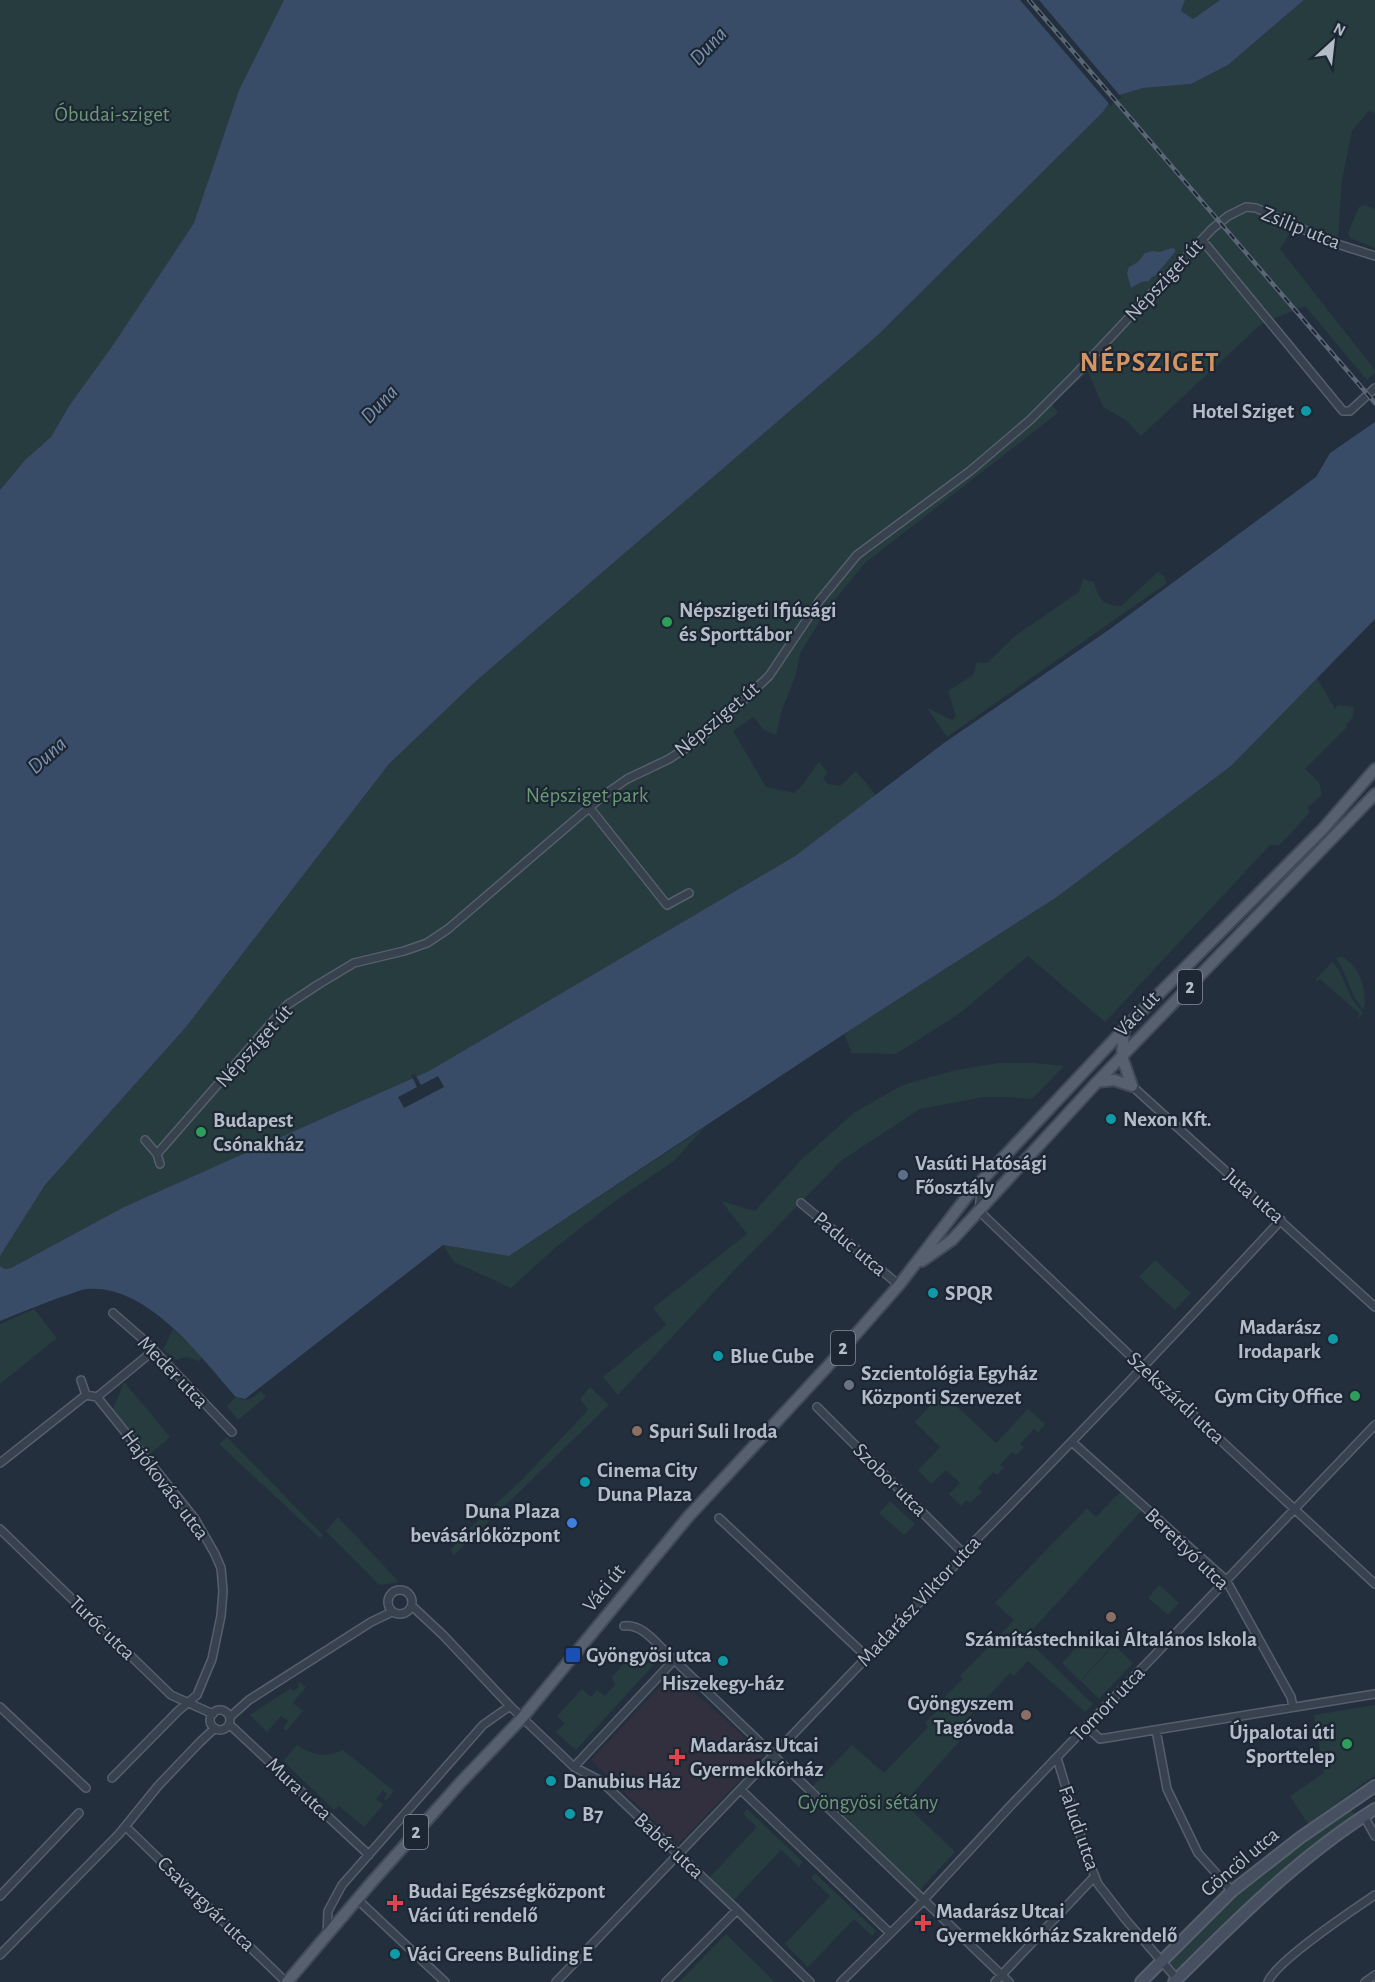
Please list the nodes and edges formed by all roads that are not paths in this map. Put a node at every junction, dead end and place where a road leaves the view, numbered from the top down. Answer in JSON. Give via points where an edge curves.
{"nodes":[{"id":1,"x":1228,"y":216,"type":"joint"},
{"id":2,"x":1202,"y":240,"type":"junction"},
{"id":3,"x":1375,"y":256,"type":"edge"},
{"id":4,"x":1375,"y":388,"type":"edge"},
{"id":5,"x":1375,"y":769,"type":"edge"},
{"id":6,"x":1370,"y":779,"type":"edge"},
{"id":7,"x":1373,"y":799,"type":"edge"},
{"id":8,"x":589,"y":807,"type":"junction"},
{"id":9,"x":689,"y":892,"type":"dead end"},
{"id":10,"x":1124,"y":1029,"type":"junction"},
{"id":11,"x":1122,"y":1057,"type":"junction"},
{"id":12,"x":1089,"y":1068,"type":"junction"},
{"id":13,"x":1097,"y":1083,"type":"junction"},
{"id":14,"x":1132,"y":1086,"type":"junction"},
{"id":15,"x":145,"y":1140,"type":"dead end"},
{"id":16,"x":157,"y":1154,"type":"junction"},
{"id":17,"x":160,"y":1164,"type":"dead end"},
{"id":18,"x":982,"y":1180,"type":"junction"},
{"id":19,"x":801,"y":1203,"type":"dead end"},
{"id":20,"x":979,"y":1211,"type":"junction"},
{"id":21,"x":1281,"y":1220,"type":"junction"},
{"id":22,"x":914,"y":1267,"type":"junction"},
{"id":23,"x":899,"y":1285,"type":"junction"},
{"id":24,"x":1375,"y":1307,"type":"edge"},
{"id":25,"x":113,"y":1313,"type":"dead end"},
{"id":26,"x":153,"y":1350,"type":"junction"},
{"id":27,"x":1143,"y":1368,"type":"junction"},
{"id":28,"x":81,"y":1380,"type":"dead end"},
{"id":29,"x":86,"y":1395,"type":"junction"},
{"id":30,"x":97,"y":1397,"type":"junction"},
{"id":31,"x":817,"y":1407,"type":"dead end"},
{"id":32,"x":1375,"y":1425,"type":"edge"},
{"id":33,"x":232,"y":1432,"type":"dead end"},
{"id":34,"x":1072,"y":1442,"type":"junction"},
{"id":35,"x":0,"y":1463,"type":"edge"},
{"id":36,"x":1295,"y":1509,"type":"junction"},
{"id":37,"x":719,"y":1518,"type":"dead end"},
{"id":38,"x":0,"y":1529,"type":"edge"},
{"id":39,"x":963,"y":1553,"type":"junction"},
{"id":40,"x":1226,"y":1580,"type":"junction"},
{"id":41,"x":1375,"y":1584,"type":"edge"},
{"id":42,"x":390,"y":1609,"type":"junction"},
{"id":43,"x":410,"y":1609,"type":"junction"},
{"id":44,"x":624,"y":1626,"type":"dead end"},
{"id":45,"x":867,"y":1657,"type":"junction"},
{"id":46,"x":674,"y":1660,"type":"junction"},
{"id":47,"x":1375,"y":1694,"type":"edge"},
{"id":48,"x":186,"y":1703,"type":"junction"},
{"id":49,"x":510,"y":1706,"type":"junction"},
{"id":50,"x":0,"y":1707,"type":"edge"},
{"id":51,"x":1293,"y":1707,"type":"junction"},
{"id":52,"x":213,"y":1714,"type":"junction"},
{"id":53,"x":228,"y":1718,"type":"junction"},
{"id":54,"x":522,"y":1718,"type":"junction"},
{"id":55,"x":213,"y":1725,"type":"junction"},
{"id":56,"x":1087,"y":1727,"type":"junction"},
{"id":57,"x":1156,"y":1730,"type":"junction"},
{"id":58,"x":772,"y":1755,"type":"junction"},
{"id":59,"x":1057,"y":1758,"type":"junction"},
{"id":60,"x":574,"y":1767,"type":"junction"},
{"id":61,"x":112,"y":1778,"type":"dead end"},
{"id":62,"x":1375,"y":1786,"type":"edge"},
{"id":63,"x":86,"y":1788,"type":"dead end"},
{"id":64,"x":741,"y":1790,"type":"junction"},
{"id":65,"x":1363,"y":1794,"type":"junction"},
{"id":66,"x":1343,"y":1808,"type":"junction"},
{"id":67,"x":1375,"y":1809,"type":"edge"},
{"id":68,"x":79,"y":1813,"type":"dead end"},
{"id":69,"x":1364,"y":1816,"type":"junction"},
{"id":70,"x":126,"y":1827,"type":"junction"},
{"id":71,"x":1375,"y":1836,"type":"edge"},
{"id":72,"x":369,"y":1855,"type":"junction"},
{"id":73,"x":679,"y":1855,"type":"junction"},
{"id":74,"x":1095,"y":1876,"type":"junction"},
{"id":75,"x":1232,"y":1891,"type":"junction"},
{"id":76,"x":1375,"y":1895,"type":"edge"},
{"id":77,"x":0,"y":1896,"type":"edge"},
{"id":78,"x":357,"y":1899,"type":"junction"},
{"id":79,"x":922,"y":1900,"type":"junction"},
{"id":80,"x":737,"y":1910,"type":"junction"},
{"id":81,"x":890,"y":1934,"type":"junction"},
{"id":82,"x":327,"y":1935,"type":"junction"},
{"id":83,"x":0,"y":1955,"type":"edge"},
{"id":84,"x":1161,"y":1961,"type":"junction"},
{"id":85,"x":1001,"y":1975,"type":"junction"},
{"id":86,"x":1375,"y":1975,"type":"edge"},
{"id":87,"x":1175,"y":1980,"type":"edge"},
{"id":88,"x":286,"y":1982,"type":"edge"},
{"id":89,"x":445,"y":1982,"type":"edge"},
{"id":90,"x":556,"y":1982,"type":"edge"},
{"id":91,"x":666,"y":1982,"type":"edge"},
{"id":92,"x":810,"y":1982,"type":"edge"},
{"id":93,"x":841,"y":1982,"type":"edge"},
{"id":94,"x":995,"y":1982,"type":"edge"},
{"id":95,"x":1009,"y":1982,"type":"edge"},
{"id":96,"x":1141,"y":1982,"type":"edge"},
{"id":97,"x":1268,"y":1982,"type":"edge"},
{"id":98,"x":1365,"y":1982,"type":"edge"}],
"edges":[{"from":1,"to":2,"type":"street","name":"Népsziget út"},
{"from":1,"to":3,"type":"street","name":"Zsilip utca","via":[[1246,207],[1256,208],[1331,242]]},
{"from":2,"to":4,"type":"street","via":[[1343,411],[1350,411]]},
{"from":2,"to":8,"type":"street","name":"Népsziget út","via":[[1030,420],[970,471],[857,555],[820,600],[769,676],[734,709],[697,741],[627,779]]},
{"from":5,"to":6,"type":"main road","name":"Váci út","number":"2"},
{"from":6,"to":10,"type":"main road","name":"Váci út","number":"2"},
{"from":7,"to":11,"type":"main road","name":"Váci út","number":"2"},
{"from":8,"to":9,"type":"street","via":[[667,905]]},
{"from":8,"to":16,"type":"street","name":"Népsziget út","via":[[448,929],[419,945],[354,963],[288,1005]]},
{"from":10,"to":11,"type":"main road"},
{"from":10,"to":12,"type":"main road","name":"Váci út","number":"2"},
{"from":11,"to":13,"type":"main road","name":"Váci út","number":"2"},
{"from":11,"to":14,"type":"main road"},
{"from":12,"to":13,"type":"main road","via":[[1103,1061]]},
{"from":12,"to":18,"type":"main road","name":"Váci út","number":"2"},
{"from":13,"to":14,"type":"main road","via":[[1114,1080]]},
{"from":13,"to":20,"type":"main road","name":"Váci út","number":"2"},
{"from":14,"to":21,"type":"street","name":"Juta utca"},
{"from":15,"to":16,"type":"street"},
{"from":16,"to":17,"type":"street"},
{"from":18,"to":20,"type":"street"},
{"from":18,"to":22,"type":"main road","name":"Váci út","number":"2"},
{"from":19,"to":23,"type":"street","name":"Paduc utca"},
{"from":20,"to":22,"type":"main road","name":"Váci út","number":"2","via":[[952,1240]]},
{"from":20,"to":27,"type":"street","name":"Szekszárdi utca"},
{"from":21,"to":24,"type":"street","name":"Juta utca"},
{"from":21,"to":27,"type":"street","name":"Madarász Viktor utca"},
{"from":22,"to":23,"type":"main road","name":"Váci út","number":"2"},
{"from":23,"to":54,"type":"main road","name":"Váci út","number":"2","via":[[688,1517]]},
{"from":25,"to":26,"type":"street","name":"Meder utca"},
{"from":26,"to":30,"type":"street"},
{"from":26,"to":33,"type":"street","name":"Meder utca"},
{"from":27,"to":34,"type":"street","name":"Madarász Viktor utca"},
{"from":27,"to":36,"type":"street","name":"Szekszárdi utca"},
{"from":28,"to":29,"type":"street"},
{"from":29,"to":30,"type":"street"},
{"from":29,"to":35,"type":"street"},
{"from":30,"to":48,"type":"street","name":"Hajókovács utca","via":[[195,1519],[221,1568],[222,1610],[212,1659],[197,1695]]},
{"from":31,"to":39,"type":"street","name":"Szobor utca"},
{"from":32,"to":36,"type":"street","name":"Tomori utca"},
{"from":34,"to":39,"type":"street","name":"Madarász Viktor utca"},
{"from":34,"to":40,"type":"street","name":"Berettyó utca"},
{"from":36,"to":40,"type":"street","name":"Tomori utca"},
{"from":36,"to":41,"type":"street","name":"Szekszárdi utca"},
{"from":37,"to":45,"type":"street"},
{"from":38,"to":48,"type":"street","name":"Turóc utca","via":[[171,1695]]},
{"from":39,"to":45,"type":"street","name":"Madarász Viktor utca"},
{"from":40,"to":51,"type":"street","name":"Berettyó utca","via":[[1292,1697]]},
{"from":40,"to":56,"type":"street","name":"Tomori utca"},
{"from":42,"to":43,"type":"street","via":[[399,1614]]},
{"from":42,"to":43,"type":"street","via":[[390,1595],[399,1590],[412,1598]]},
{"from":42,"to":53,"type":"street","via":[[249,1700]]},
{"from":43,"to":49,"type":"street","via":[[443,1635]]},
{"from":44,"to":46,"type":"street","via":[[642,1630]]},
{"from":45,"to":58,"type":"street","name":"Madarász Viktor utca"},
{"from":46,"to":58,"type":"street"},
{"from":46,"to":60,"type":"street"},
{"from":47,"to":51,"type":"street"},
{"from":48,"to":52,"type":"street","name":"Turóc utca"},
{"from":48,"to":61,"type":"street","name":"Hajókovács utca"},
{"from":49,"to":54,"type":"street"},
{"from":49,"to":72,"type":"street","via":[[483,1725]]},
{"from":50,"to":63,"type":"street"},
{"from":51,"to":57,"type":"street"},
{"from":52,"to":53,"type":"street","via":[[220,1710]]},
{"from":52,"to":55,"type":"street"},
{"from":53,"to":55,"type":"street","via":[[225,1729]]},
{"from":53,"to":72,"type":"street","name":"Mura utca"},
{"from":54,"to":60,"type":"street","name":"Babér utca"},
{"from":54,"to":78,"type":"main road","name":"Váci út","number":"2"},
{"from":55,"to":70,"type":"street"},
{"from":56,"to":57,"type":"street","via":[[1100,1739]]},
{"from":56,"to":59,"type":"street","name":"Tomori utca"},
{"from":57,"to":75,"type":"street","via":[[1167,1789],[1198,1854]]},
{"from":58,"to":64,"type":"street","name":"Madarász Viktor utca"},
{"from":58,"to":79,"type":"street"},
{"from":59,"to":74,"type":"street","name":"Faludi utca"},
{"from":59,"to":79,"type":"street","name":"Tomori utca"},
{"from":60,"to":73,"type":"street","name":"Babér utca","via":[[601,1781]]},
{"from":62,"to":65,"type":"street","name":"Göncöl utca"},
{"from":64,"to":73,"type":"street","name":"Madarász Viktor utca"},
{"from":64,"to":81,"type":"street"},
{"from":65,"to":66,"type":"street","name":"Göncöl utca"},
{"from":65,"to":69,"type":"street","via":[[1360,1809]]},
{"from":66,"to":69,"type":"street"},
{"from":66,"to":75,"type":"street","name":"Göncöl utca"},
{"from":67,"to":69,"type":"street","name":"Göncöl utca"},
{"from":68,"to":77,"type":"street"},
{"from":69,"to":71,"type":"street"},
{"from":69,"to":87,"type":"street","name":"Göncöl utca","via":[[1250,1907]]},
{"from":70,"to":83,"type":"street"},
{"from":70,"to":88,"type":"street","name":"Csavargyár utca"},
{"from":72,"to":82,"type":"street","via":[[342,1885],[328,1911]]},
{"from":73,"to":80,"type":"street","name":"Babér utca"},
{"from":73,"to":90,"type":"street","name":"Madarász Viktor utca"},
{"from":74,"to":84,"type":"street","name":"Faludi utca"},
{"from":74,"to":85,"type":"street"},
{"from":75,"to":84,"type":"street","name":"Göncöl utca"},
{"from":76,"to":97,"type":"street","via":[[1280,1967]]},
{"from":78,"to":82,"type":"main road","name":"Váci út","number":"2"},
{"from":78,"to":89,"type":"street"},
{"from":79,"to":81,"type":"street","name":"Tomori utca"},
{"from":79,"to":85,"type":"street"},
{"from":80,"to":91,"type":"street"},
{"from":80,"to":92,"type":"street","name":"Babér utca"},
{"from":81,"to":93,"type":"street","name":"Tomori utca"},
{"from":82,"to":88,"type":"main road","name":"Váci út","number":"2"},
{"from":84,"to":87,"type":"street","name":"Faludi utca"},
{"from":84,"to":96,"type":"street","name":"Göncöl utca"},
{"from":85,"to":94,"type":"street"},
{"from":85,"to":95,"type":"street"},
{"from":86,"to":98,"type":"street"}]}
